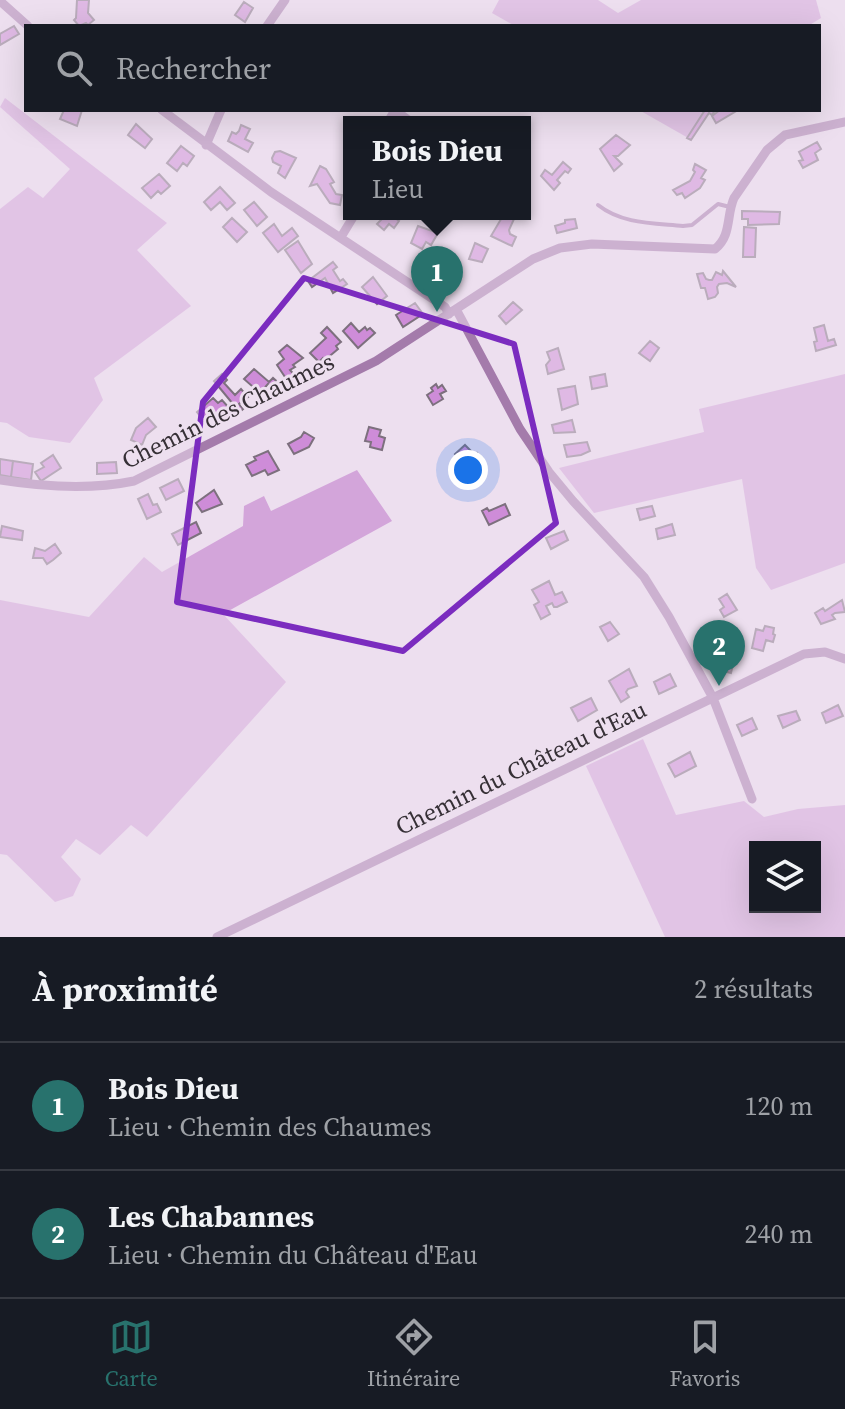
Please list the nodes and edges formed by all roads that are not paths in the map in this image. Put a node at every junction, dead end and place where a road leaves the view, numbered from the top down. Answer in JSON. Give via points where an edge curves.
{"nodes":[{"id":1,"x":285,"y":0,"type":"edge"},
{"id":2,"x":0,"y":1,"type":"edge"},
{"id":3,"x":26,"y":24,"type":"edge"},
{"id":4,"x":268,"y":24,"type":"edge"},
{"id":5,"x":165,"y":112,"type":"edge"},
{"id":6,"x":220,"y":112,"type":"edge"},
{"id":7,"x":845,"y":122,"type":"edge"},
{"id":8,"x":206,"y":145,"type":"junction"},
{"id":9,"x":598,"y":205,"type":"dead end"},
{"id":10,"x":730,"y":207,"type":"junction"},
{"id":11,"x":351,"y":220,"type":"edge"},
{"id":12,"x":341,"y":237,"type":"junction"},
{"id":13,"x":452,"y":311,"type":"junction"},
{"id":14,"x":0,"y":480,"type":"edge"},
{"id":15,"x":845,"y":659,"type":"edge"},
{"id":16,"x":713,"y":698,"type":"junction"},
{"id":17,"x":752,"y":799,"type":"dead end"},
{"id":18,"x":217,"y":937,"type":"edge"}],
"edges":[{"from":1,"to":4,"type":"street"},
{"from":2,"to":3,"type":"street"},
{"from":5,"to":8,"type":"street"},
{"from":6,"to":8,"type":"street"},
{"from":7,"to":10,"type":"street","name":"Chemin des Chaumes","via":[[785,135],[767,150]]},
{"from":8,"to":12,"type":"street"},
{"from":9,"to":10,"type":"lane","via":[[621,219],[683,226],[718,204]]},
{"from":10,"to":13,"type":"street","name":"Chemin des Chaumes","via":[[727,236],[715,249],[592,244],[560,248],[533,259]]},
{"from":11,"to":12,"type":"street"},
{"from":12,"to":13,"type":"street"},
{"from":13,"to":14,"type":"street","name":"Chemin des Chaumes","via":[[376,361],[134,481],[105,487]]},
{"from":13,"to":16,"type":"street","via":[[520,429],[573,501],[644,577]]},
{"from":15,"to":16,"type":"street","name":"Chemin du Château d'Eau","via":[[825,652],[804,654]]},
{"from":16,"to":17,"type":"street"},
{"from":16,"to":18,"type":"street","name":"Chemin du Château d'Eau"}]}
